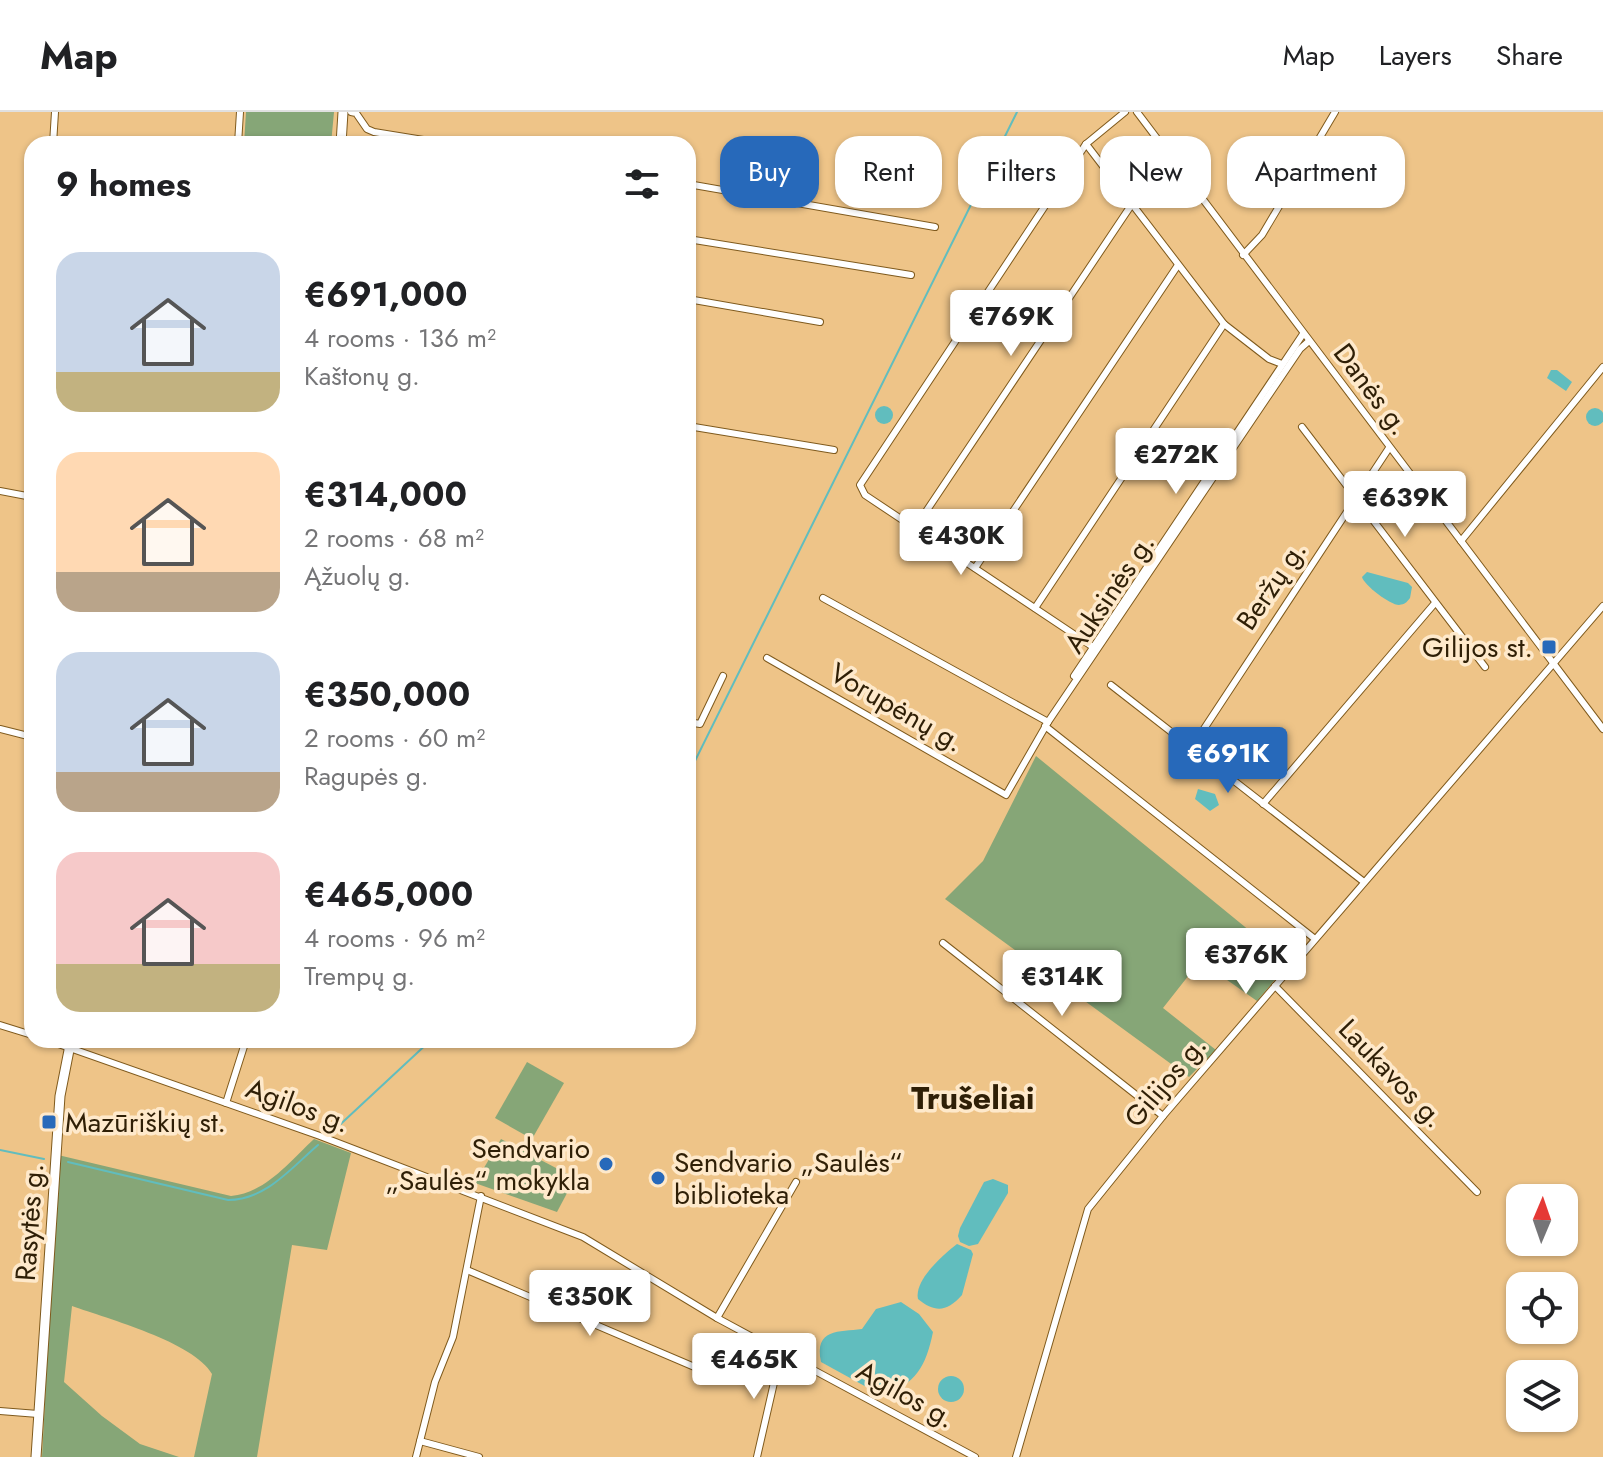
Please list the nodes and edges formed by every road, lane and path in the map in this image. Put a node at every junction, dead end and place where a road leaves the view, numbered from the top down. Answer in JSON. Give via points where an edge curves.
{"nodes":[{"id":1,"x":55,"y":112,"type":"edge"},
{"id":2,"x":240,"y":112,"type":"edge"},
{"id":3,"x":343,"y":112,"type":"edge"},
{"id":4,"x":351,"y":112,"type":"edge"},
{"id":5,"x":1125,"y":112,"type":"edge"},
{"id":6,"x":1137,"y":112,"type":"edge"},
{"id":7,"x":1335,"y":112,"type":"edge"},
{"id":8,"x":54,"y":136,"type":"edge"},
{"id":9,"x":238,"y":136,"type":"edge"},
{"id":10,"x":342,"y":136,"type":"edge"},
{"id":11,"x":399,"y":136,"type":"edge"},
{"id":12,"x":1086,"y":144,"type":"junction"},
{"id":13,"x":1100,"y":162,"type":"edge"},
{"id":14,"x":696,"y":185,"type":"edge"},
{"id":15,"x":1129,"y":208,"type":"edge"},
{"id":16,"x":1135,"y":208,"type":"edge"},
{"id":17,"x":935,"y":227,"type":"dead end"},
{"id":18,"x":696,"y":240,"type":"edge"},
{"id":19,"x":1243,"y":255,"type":"junction"},
{"id":20,"x":1178,"y":265,"type":"junction"},
{"id":21,"x":911,"y":275,"type":"dead end"},
{"id":22,"x":696,"y":300,"type":"edge"},
{"id":23,"x":820,"y":322,"type":"dead end"},
{"id":24,"x":1224,"y":324,"type":"junction"},
{"id":25,"x":1303,"y":334,"type":"junction"},
{"id":26,"x":1309,"y":341,"type":"junction"},
{"id":27,"x":1282,"y":364,"type":"junction"},
{"id":28,"x":1603,"y":367,"type":"edge"},
{"id":29,"x":696,"y":427,"type":"edge"},
{"id":30,"x":1302,"y":427,"type":"dead end"},
{"id":31,"x":1389,"y":448,"type":"junction"},
{"id":32,"x":834,"y":450,"type":"dead end"},
{"id":33,"x":0,"y":491,"type":"edge"},
{"id":34,"x":24,"y":495,"type":"edge"},
{"id":35,"x":1355,"y":500,"type":"junction"},
{"id":36,"x":915,"y":528,"type":"junction"},
{"id":37,"x":1461,"y":541,"type":"junction"},
{"id":38,"x":975,"y":568,"type":"junction"},
{"id":39,"x":823,"y":598,"type":"dead end"},
{"id":40,"x":1435,"y":603,"type":"junction"},
{"id":41,"x":1603,"y":606,"type":"edge"},
{"id":42,"x":1035,"y":608,"type":"junction"},
{"id":43,"x":1093,"y":647,"type":"junction"},
{"id":44,"x":767,"y":658,"type":"dead end"},
{"id":45,"x":1553,"y":664,"type":"junction"},
{"id":46,"x":1485,"y":667,"type":"dead end"},
{"id":47,"x":723,"y":676,"type":"dead end"},
{"id":48,"x":1074,"y":676,"type":"dead end"},
{"id":49,"x":1111,"y":685,"type":"dead end"},
{"id":50,"x":696,"y":723,"type":"edge"},
{"id":51,"x":1046,"y":724,"type":"junction"},
{"id":52,"x":0,"y":729,"type":"edge"},
{"id":53,"x":1603,"y":729,"type":"edge"},
{"id":54,"x":24,"y":735,"type":"edge"},
{"id":55,"x":1192,"y":747,"type":"junction"},
{"id":56,"x":1006,"y":795,"type":"joint"},
{"id":57,"x":1263,"y":804,"type":"junction"},
{"id":58,"x":1364,"y":882,"type":"junction"},
{"id":59,"x":1315,"y":939,"type":"junction"},
{"id":60,"x":943,"y":943,"type":"dead end"},
{"id":61,"x":1275,"y":986,"type":"junction"},
{"id":62,"x":0,"y":1025,"type":"edge"},
{"id":63,"x":24,"y":1032,"type":"edge"},
{"id":64,"x":69,"y":1048,"type":"edge"},
{"id":65,"x":81,"y":1048,"type":"edge"},
{"id":66,"x":243,"y":1048,"type":"edge"},
{"id":67,"x":226,"y":1103,"type":"junction"},
{"id":68,"x":1163,"y":1116,"type":"junction"},
{"id":69,"x":796,"y":1182,"type":"dead end"},
{"id":70,"x":1477,"y":1192,"type":"dead end"},
{"id":71,"x":481,"y":1196,"type":"junction"},
{"id":72,"x":467,"y":1270,"type":"junction"},
{"id":73,"x":717,"y":1318,"type":"junction"},
{"id":74,"x":781,"y":1352,"type":"junction"},
{"id":75,"x":725,"y":1380,"type":"dead end"},
{"id":76,"x":0,"y":1411,"type":"edge"},
{"id":77,"x":38,"y":1414,"type":"junction"},
{"id":78,"x":420,"y":1441,"type":"junction"},
{"id":79,"x":36,"y":1457,"type":"edge"},
{"id":80,"x":416,"y":1457,"type":"edge"},
{"id":81,"x":479,"y":1457,"type":"edge"},
{"id":82,"x":757,"y":1457,"type":"edge"},
{"id":83,"x":975,"y":1457,"type":"edge"},
{"id":84,"x":1016,"y":1457,"type":"edge"}],
"edges":[{"from":1,"to":8,"type":"street"},
{"from":2,"to":9,"type":"street"},
{"from":3,"to":10,"type":"main road"},
{"from":4,"to":11,"type":"street","via":[[367,129]]},
{"from":5,"to":12,"type":"street"},
{"from":6,"to":19,"type":"street","name":"Danės g."},
{"from":7,"to":19,"type":"street","via":[[1262,235]]},
{"from":12,"to":13,"type":"street"},
{"from":12,"to":36,"type":"street","via":[[860,485],[865,495]]},
{"from":14,"to":17,"type":"street"},
{"from":15,"to":36,"type":"street"},
{"from":16,"to":20,"type":"street"},
{"from":18,"to":21,"type":"street"},
{"from":19,"to":25,"type":"street","name":"Danės g."},
{"from":20,"to":24,"type":"street"},
{"from":20,"to":38,"type":"street"},
{"from":22,"to":23,"type":"street"},
{"from":24,"to":27,"type":"street"},
{"from":24,"to":42,"type":"street"},
{"from":25,"to":26,"type":"street","name":"Danės g."},
{"from":25,"to":27,"type":"street"},
{"from":26,"to":31,"type":"street","name":"Danės g."},
{"from":26,"to":51,"type":"street","name":"Auksinės g."},
{"from":27,"to":43,"type":"street"},
{"from":28,"to":37,"type":"street"},
{"from":29,"to":32,"type":"street"},
{"from":30,"to":35,"type":"street"},
{"from":31,"to":35,"type":"street","name":"Beržų g."},
{"from":31,"to":37,"type":"street","name":"Danės g."},
{"from":33,"to":34,"type":"street"},
{"from":35,"to":40,"type":"street"},
{"from":35,"to":55,"type":"street","name":"Beržų g."},
{"from":36,"to":38,"type":"street"},
{"from":37,"to":45,"type":"street","name":"Danės g."},
{"from":38,"to":42,"type":"street"},
{"from":39,"to":51,"type":"street"},
{"from":40,"to":46,"type":"street"},
{"from":40,"to":57,"type":"street"},
{"from":41,"to":45,"type":"street","name":"Gilijos g."},
{"from":42,"to":43,"type":"street"},
{"from":43,"to":48,"type":"street"},
{"from":44,"to":56,"type":"street","name":"Vorupėnų g."},
{"from":45,"to":53,"type":"street","name":"Danės g."},
{"from":45,"to":58,"type":"street","name":"Gilijos g."},
{"from":47,"to":50,"type":"street"},
{"from":49,"to":55,"type":"street"},
{"from":51,"to":56,"type":"street","name":"Auksinės g."},
{"from":51,"to":59,"type":"street"},
{"from":52,"to":54,"type":"street"},
{"from":55,"to":57,"type":"street"},
{"from":57,"to":58,"type":"street"},
{"from":58,"to":59,"type":"street","name":"Gilijos g."},
{"from":59,"to":61,"type":"street","name":"Gilijos g."},
{"from":60,"to":68,"type":"street"},
{"from":61,"to":68,"type":"street","name":"Gilijos g."},
{"from":61,"to":70,"type":"street","name":"Laukavos g."},
{"from":62,"to":63,"type":"street"},
{"from":64,"to":77,"type":"main road","name":"Rasytės g.","via":[[60,1096]]},
{"from":65,"to":67,"type":"street","name":"Agilos g."},
{"from":66,"to":67,"type":"street"},
{"from":67,"to":71,"type":"street","name":"Agilos g."},
{"from":68,"to":84,"type":"street","name":"Gilijos g.","via":[[1088,1209]]},
{"from":69,"to":73,"type":"street"},
{"from":71,"to":72,"type":"street"},
{"from":71,"to":73,"type":"street","name":"Agilos g.","via":[[583,1237]]},
{"from":72,"to":75,"type":"street"},
{"from":72,"to":78,"type":"street","via":[[453,1337]]},
{"from":73,"to":74,"type":"street","name":"Agilos g."},
{"from":74,"to":82,"type":"street"},
{"from":74,"to":83,"type":"street","name":"Agilos g."},
{"from":76,"to":77,"type":"street"},
{"from":77,"to":79,"type":"main road","name":"Rasytės g."},
{"from":78,"to":80,"type":"street"},
{"from":78,"to":81,"type":"street"}]}
